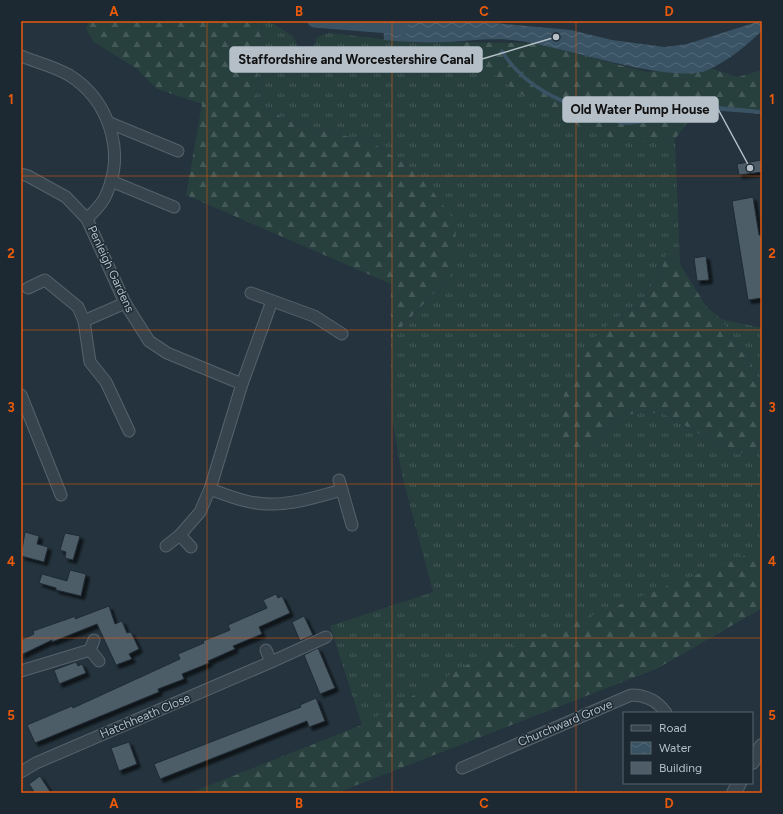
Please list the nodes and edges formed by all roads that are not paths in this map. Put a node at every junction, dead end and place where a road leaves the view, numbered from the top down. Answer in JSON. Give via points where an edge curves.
{"nodes":[{"id":1,"x":21,"y":56,"type":"edge"},
{"id":2,"x":110,"y":123,"type":"junction"},
{"id":3,"x":178,"y":151,"type":"dead end"},
{"id":4,"x":21,"y":174,"type":"edge"},
{"id":5,"x":111,"y":181,"type":"junction"},
{"id":6,"x":174,"y":207,"type":"dead end"},
{"id":7,"x":87,"y":219,"type":"junction"},
{"id":8,"x":28,"y":288,"type":"dead end"},
{"id":9,"x":251,"y":293,"type":"dead end"},
{"id":10,"x":272,"y":301,"type":"junction"},
{"id":11,"x":124,"y":303,"type":"junction"},
{"id":12,"x":84,"y":321,"type":"junction"},
{"id":13,"x":342,"y":334,"type":"dead end"},
{"id":14,"x":242,"y":384,"type":"junction"},
{"id":15,"x":21,"y":395,"type":"edge"},
{"id":16,"x":129,"y":431,"type":"dead end"},
{"id":17,"x":210,"y":489,"type":"junction"},
{"id":18,"x":61,"y":495,"type":"dead end"},
{"id":19,"x":352,"y":525,"type":"dead end"},
{"id":20,"x":180,"y":534,"type":"junction"},
{"id":21,"x":166,"y":546,"type":"dead end"},
{"id":22,"x":191,"y":547,"type":"dead end"},
{"id":23,"x":326,"y":636,"type":"dead end"},
{"id":24,"x":94,"y":640,"type":"dead end"},
{"id":25,"x":90,"y":650,"type":"junction"},
{"id":26,"x":266,"y":650,"type":"dead end"},
{"id":27,"x":99,"y":661,"type":"dead end"},
{"id":28,"x":271,"y":662,"type":"junction"},
{"id":29,"x":21,"y":671,"type":"edge"},
{"id":30,"x":665,"y":712,"type":"edge"},
{"id":31,"x":762,"y":746,"type":"edge"},
{"id":32,"x":753,"y":760,"type":"edge"},
{"id":33,"x":462,"y":768,"type":"dead end"},
{"id":34,"x":21,"y":772,"type":"edge"},
{"id":35,"x":739,"y":784,"type":"edge"},
{"id":36,"x":734,"y":793,"type":"edge"}],
"edges":[{"from":1,"to":2,"type":"street","via":[[69,75],[90,92]]},
{"from":2,"to":3,"type":"street"},
{"from":2,"to":5,"type":"street","via":[[115,144]]},
{"from":4,"to":7,"type":"street","name":"Penleigh Gardens","via":[[66,197]]},
{"from":5,"to":6,"type":"street"},
{"from":5,"to":7,"type":"street","via":[[106,196]]},
{"from":7,"to":11,"type":"street","name":"Penleigh Gardens"},
{"from":8,"to":12,"type":"street","via":[[45,280],[78,307]]},
{"from":9,"to":10,"type":"street"},
{"from":10,"to":13,"type":"street","via":[[314,316]]},
{"from":10,"to":14,"type":"street"},
{"from":11,"to":12,"type":"street"},
{"from":11,"to":14,"type":"street","name":"Penleigh Gardens","via":[[149,341],[167,353]]},
{"from":12,"to":16,"type":"street","via":[[90,362],[106,382]]},
{"from":14,"to":17,"type":"street"},
{"from":15,"to":18,"type":"street"},
{"from":17,"to":19,"type":"street","via":[[233,498],[272,504],[297,501],[341,485]]},
{"from":17,"to":20,"type":"street","via":[[200,512]]},
{"from":20,"to":21,"type":"street"},
{"from":20,"to":22,"type":"street"},
{"from":23,"to":28,"type":"street","name":"Hatchheath Close"},
{"from":24,"to":25,"type":"street"},
{"from":25,"to":27,"type":"street"},
{"from":25,"to":29,"type":"street"},
{"from":26,"to":28,"type":"street"},
{"from":28,"to":34,"type":"street","name":"Hatchheath Close","via":[[36,763]]},
{"from":30,"to":33,"type":"street","name":"Churchward Grove","via":[[646,695],[631,694]]},
{"from":31,"to":32,"type":"street"},
{"from":35,"to":36,"type":"street"}]}
